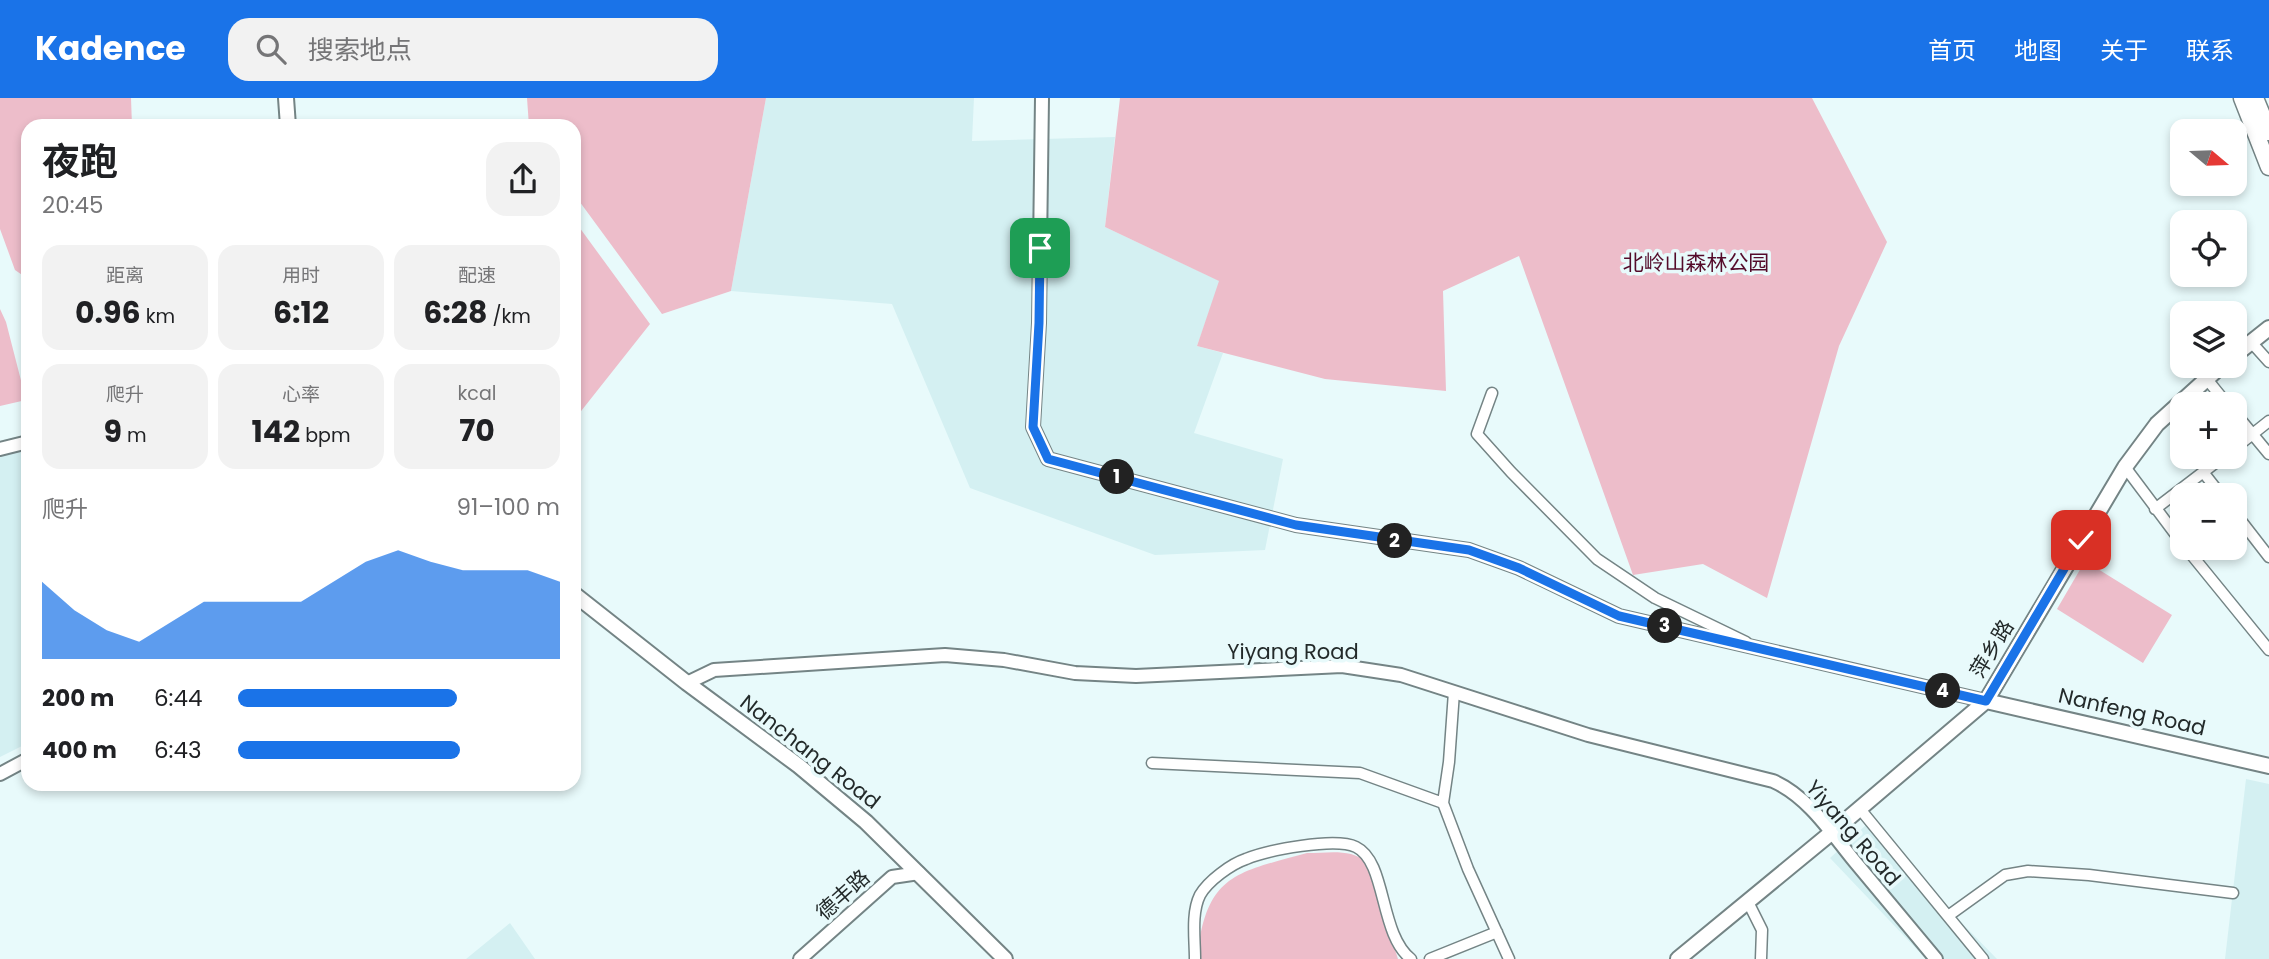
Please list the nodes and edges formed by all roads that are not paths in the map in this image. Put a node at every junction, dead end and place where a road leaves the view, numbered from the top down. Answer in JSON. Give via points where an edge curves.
{"nodes":[{"id":1,"x":286,"y":98,"type":"edge"},
{"id":2,"x":1042,"y":98,"type":"edge"},
{"id":3,"x":2242,"y":98,"type":"edge"},
{"id":4,"x":2255,"y":98,"type":"edge"},
{"id":5,"x":288,"y":119,"type":"edge"},
{"id":6,"x":2269,"y":132,"type":"edge"},
{"id":7,"x":2269,"y":167,"type":"edge"},
{"id":8,"x":2269,"y":328,"type":"edge"},
{"id":9,"x":2251,"y":342,"type":"junction"},
{"id":10,"x":2247,"y":345,"type":"edge"},
{"id":11,"x":2269,"y":362,"type":"edge"},
{"id":12,"x":2206,"y":378,"type":"joint"},
{"id":13,"x":2217,"y":392,"type":"edge"},
{"id":14,"x":1492,"y":393,"type":"dead end"},
{"id":15,"x":2269,"y":421,"type":"edge"},
{"id":16,"x":2247,"y":429,"type":"edge"},
{"id":17,"x":2252,"y":435,"type":"junction"},
{"id":18,"x":2247,"y":439,"type":"edge"},
{"id":19,"x":21,"y":444,"type":"edge"},
{"id":20,"x":0,"y":449,"type":"edge"},
{"id":21,"x":2269,"y":454,"type":"edge"},
{"id":22,"x":2125,"y":467,"type":"junction"},
{"id":23,"x":2207,"y":469,"type":"edge"},
{"id":24,"x":2203,"y":472,"type":"junction"},
{"id":25,"x":2212,"y":483,"type":"edge"},
{"id":26,"x":2155,"y":509,"type":"junction"},
{"id":27,"x":2170,"y":528,"type":"edge"},
{"id":28,"x":2247,"y":529,"type":"edge"},
{"id":29,"x":2269,"y":557,"type":"edge"},
{"id":30,"x":2196,"y":560,"type":"edge"},
{"id":31,"x":581,"y":599,"type":"edge"},
{"id":32,"x":1756,"y":646,"type":"junction"},
{"id":33,"x":2269,"y":650,"type":"edge"},
{"id":34,"x":687,"y":682,"type":"junction"},
{"id":35,"x":1454,"y":692,"type":"junction"},
{"id":36,"x":1986,"y":701,"type":"junction"},
{"id":37,"x":21,"y":763,"type":"edge"},
{"id":38,"x":1152,"y":763,"type":"dead end"},
{"id":39,"x":2269,"y":766,"type":"edge"},
{"id":40,"x":0,"y":774,"type":"edge"},
{"id":41,"x":1443,"y":803,"type":"junction"},
{"id":42,"x":1860,"y":809,"type":"junction"},
{"id":43,"x":1832,"y":833,"type":"junction"},
{"id":44,"x":919,"y":873,"type":"junction"},
{"id":45,"x":2233,"y":893,"type":"dead end"},
{"id":46,"x":1748,"y":902,"type":"junction"},
{"id":47,"x":1948,"y":916,"type":"junction"},
{"id":48,"x":1497,"y":932,"type":"junction"},
{"id":49,"x":800,"y":959,"type":"edge"},
{"id":50,"x":1005,"y":959,"type":"edge"},
{"id":51,"x":1195,"y":959,"type":"edge"},
{"id":52,"x":1410,"y":959,"type":"edge"},
{"id":53,"x":1430,"y":959,"type":"edge"},
{"id":54,"x":1509,"y":959,"type":"edge"},
{"id":55,"x":1678,"y":959,"type":"edge"},
{"id":56,"x":1761,"y":959,"type":"edge"},
{"id":57,"x":1936,"y":959,"type":"edge"},
{"id":58,"x":1983,"y":959,"type":"edge"}],
"edges":[{"from":1,"to":5,"type":"main road"},
{"from":2,"to":32,"type":"street","via":[[1033,427],[1048,459],[1296,525],[1469,550],[1519,568],[1619,616]]},
{"from":3,"to":7,"type":"main road"},
{"from":4,"to":6,"type":"main road"},
{"from":8,"to":9,"type":"main road"},
{"from":9,"to":10,"type":"main road"},
{"from":9,"to":11,"type":"street"},
{"from":12,"to":13,"type":"street"},
{"from":12,"to":22,"type":"main road","name":"萍乡路","via":[[2157,424]]},
{"from":14,"to":32,"type":"street","via":[[1477,433],[1597,559],[1655,598]]},
{"from":15,"to":17,"type":"street"},
{"from":16,"to":17,"type":"street"},
{"from":17,"to":18,"type":"street"},
{"from":17,"to":21,"type":"street"},
{"from":19,"to":20,"type":"street"},
{"from":22,"to":26,"type":"street"},
{"from":22,"to":36,"type":"main road","name":"萍乡路"},
{"from":23,"to":24,"type":"street"},
{"from":24,"to":25,"type":"street"},
{"from":24,"to":26,"type":"street"},
{"from":26,"to":27,"type":"street"},
{"from":28,"to":29,"type":"street"},
{"from":30,"to":33,"type":"street"},
{"from":31,"to":34,"type":"main road","name":"Nanchang Road"},
{"from":32,"to":36,"type":"street"},
{"from":34,"to":35,"type":"street","name":"Yiyang Road","via":[[715,670],[945,655],[1136,677],[1342,666],[1401,675]]},
{"from":34,"to":44,"type":"main road","name":"Nanchang Road","via":[[799,766]]},
{"from":35,"to":41,"type":"street"},
{"from":35,"to":43,"type":"street","name":"Yiyang Road","via":[[1588,735],[1773,781],[1800,797]]},
{"from":36,"to":39,"type":"main road","name":"Nanfeng Road"},
{"from":36,"to":42,"type":"main road","name":"萍乡路"},
{"from":37,"to":40,"type":"street"},
{"from":38,"to":41,"type":"street","via":[[1360,773]]},
{"from":41,"to":48,"type":"street"},
{"from":42,"to":43,"type":"main road","name":"萍乡路"},
{"from":42,"to":47,"type":"street"},
{"from":43,"to":46,"type":"main road","name":"萍乡路"},
{"from":43,"to":57,"type":"street","name":"Yiyang Road"},
{"from":44,"to":49,"type":"street","name":"德丰路","via":[[892,877]]},
{"from":44,"to":50,"type":"main road","name":"Nanchang Road"},
{"from":45,"to":47,"type":"street","via":[[2028,871],[2005,875]]},
{"from":46,"to":55,"type":"main road","name":"萍乡路"},
{"from":46,"to":56,"type":"street","via":[[1762,930]]},
{"from":47,"to":58,"type":"street"},
{"from":48,"to":53,"type":"street"},
{"from":48,"to":54,"type":"street"},
{"from":51,"to":52,"type":"street","via":[[1196,912],[1200,895],[1212,881],[1244,859],[1286,848],[1340,843],[1356,847],[1370,858],[1396,945]]}]}
